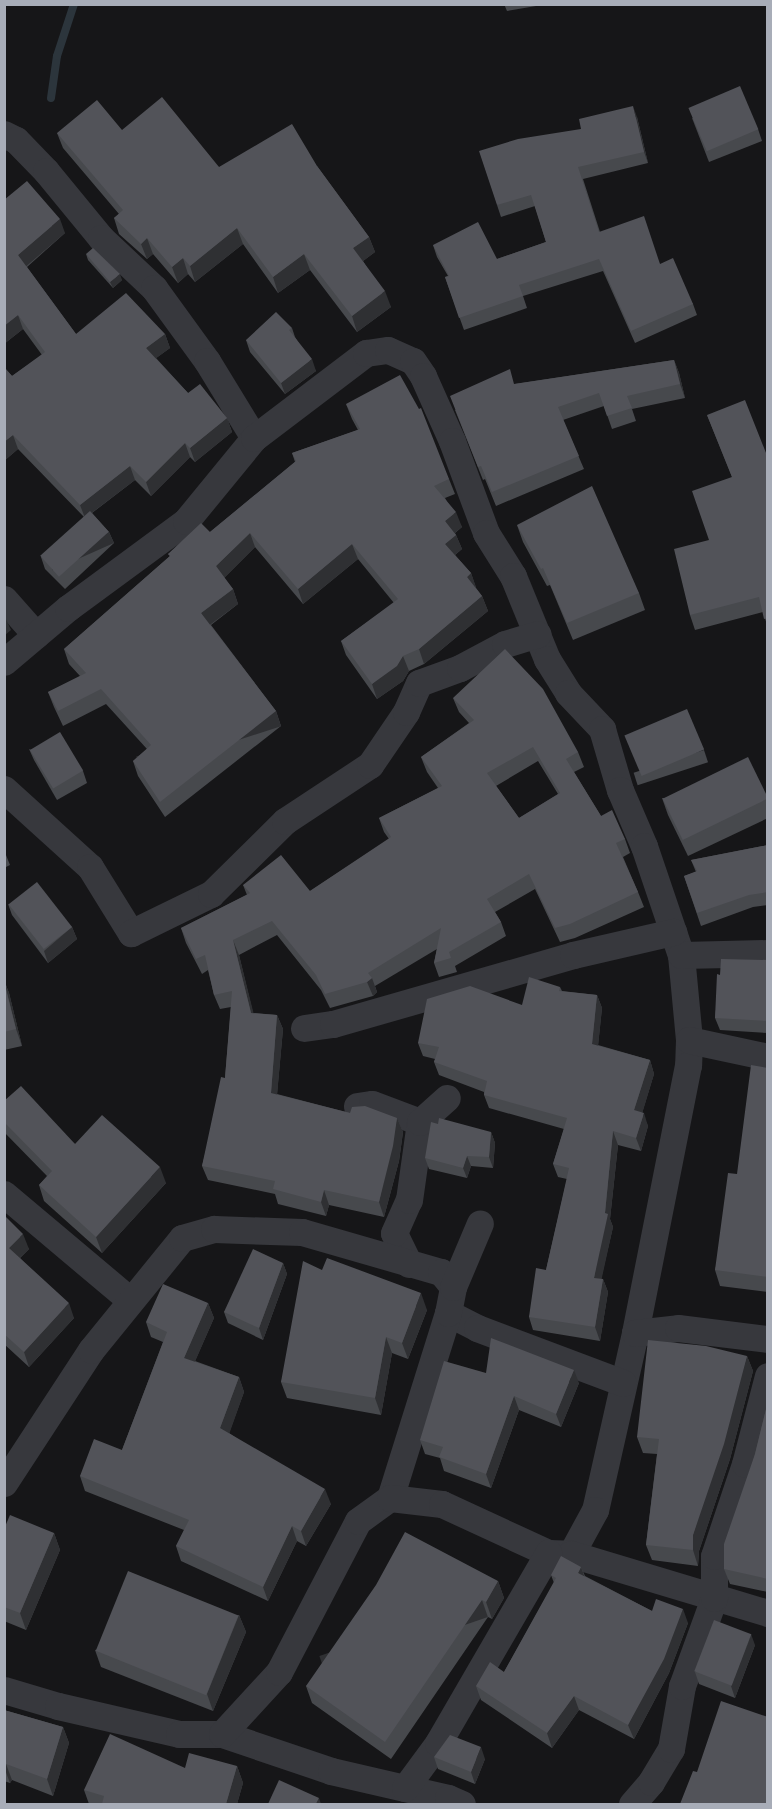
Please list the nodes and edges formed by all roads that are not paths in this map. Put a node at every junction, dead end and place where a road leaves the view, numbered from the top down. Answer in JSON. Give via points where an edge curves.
{"nodes":[{"id":1,"x":4,"y":134,"type":"edge"},
{"id":2,"x":254,"y":438,"type":"junction"},
{"id":3,"x":4,"y":598,"type":"edge"},
{"id":4,"x":537,"y":634,"type":"junction"},
{"id":5,"x":36,"y":635,"type":"junction"},
{"id":6,"x":4,"y":662,"type":"edge"},
{"id":7,"x":4,"y":789,"type":"edge"},
{"id":8,"x":677,"y":944,"type":"junction"},
{"id":9,"x":768,"y":954,"type":"edge"},
{"id":10,"x":304,"y":1028,"type":"dead end"},
{"id":11,"x":688,"y":1040,"type":"junction"},
{"id":12,"x":768,"y":1057,"type":"edge"},
{"id":13,"x":447,"y":1098,"type":"dead end"},
{"id":14,"x":357,"y":1106,"type":"edge"},
{"id":15,"x":420,"y":1122,"type":"junction"},
{"id":16,"x":4,"y":1194,"type":"edge"},
{"id":17,"x":480,"y":1224,"type":"dead end"},
{"id":18,"x":409,"y":1264,"type":"junction"},
{"id":19,"x":130,"y":1300,"type":"junction"},
{"id":20,"x":451,"y":1300,"type":"junction"},
{"id":21,"x":635,"y":1333,"type":"junction"},
{"id":22,"x":768,"y":1339,"type":"edge"},
{"id":23,"x":768,"y":1376,"type":"edge"},
{"id":24,"x":623,"y":1383,"type":"junction"},
{"id":25,"x":4,"y":1483,"type":"edge"},
{"id":26,"x":390,"y":1498,"type":"junction"},
{"id":27,"x":560,"y":1553,"type":"junction"},
{"id":28,"x":714,"y":1598,"type":"junction"},
{"id":29,"x":768,"y":1613,"type":"edge"},
{"id":30,"x":4,"y":1690,"type":"edge"},
{"id":31,"x":222,"y":1734,"type":"junction"},
{"id":32,"x":405,"y":1788,"type":"junction"},
{"id":33,"x":462,"y":1804,"type":"edge"},
{"id":34,"x":632,"y":1804,"type":"edge"}],
"edges":[{"from":1,"to":2,"type":"street","via":[[16,140],[101,238],[154,288],[207,361]]},
{"from":2,"to":4,"type":"street","via":[[366,353],[388,350],[413,361],[452,441],[486,533],[513,576]]},
{"from":2,"to":5,"type":"street","via":[[186,521]]},
{"from":3,"to":5,"type":"street"},
{"from":4,"to":7,"type":"street","via":[[505,644],[460,668],[419,683],[406,712],[370,765],[285,820],[211,894],[131,933],[90,867]]},
{"from":4,"to":8,"type":"street","via":[[568,693],[602,729],[620,790],[644,846]]},
{"from":5,"to":6,"type":"street"},
{"from":8,"to":9,"type":"street"},
{"from":8,"to":10,"type":"street","via":[[573,955],[333,1024]]},
{"from":8,"to":11,"type":"street"},
{"from":11,"to":12,"type":"street"},
{"from":11,"to":21,"type":"street","via":[[688,1065]]},
{"from":13,"to":15,"type":"street"},
{"from":14,"to":15,"type":"street","via":[[372,1104]]},
{"from":15,"to":18,"type":"street","via":[[409,1200],[394,1233]]},
{"from":16,"to":19,"type":"street"},
{"from":17,"to":20,"type":"street"},
{"from":18,"to":19,"type":"street","via":[[302,1232],[214,1229],[182,1238]]},
{"from":18,"to":20,"type":"street","via":[[441,1272]]},
{"from":19,"to":25,"type":"street","via":[[91,1350]]},
{"from":20,"to":24,"type":"street","via":[[477,1328]]},
{"from":20,"to":26,"type":"street"},
{"from":21,"to":22,"type":"street","via":[[678,1328]]},
{"from":21,"to":24,"type":"street"},
{"from":23,"to":28,"type":"street","via":[[745,1464],[714,1556]]},
{"from":24,"to":27,"type":"street","via":[[595,1510]]},
{"from":26,"to":27,"type":"street","via":[[442,1504]]},
{"from":26,"to":31,"type":"street","via":[[358,1521],[279,1672]]},
{"from":27,"to":28,"type":"street"},
{"from":27,"to":32,"type":"street"},
{"from":28,"to":29,"type":"street"},
{"from":28,"to":34,"type":"street","via":[[682,1686],[671,1749]]},
{"from":30,"to":31,"type":"street","via":[[168,1731]]},
{"from":31,"to":32,"type":"street","via":[[331,1771]]},
{"from":32,"to":33,"type":"street"}]}
